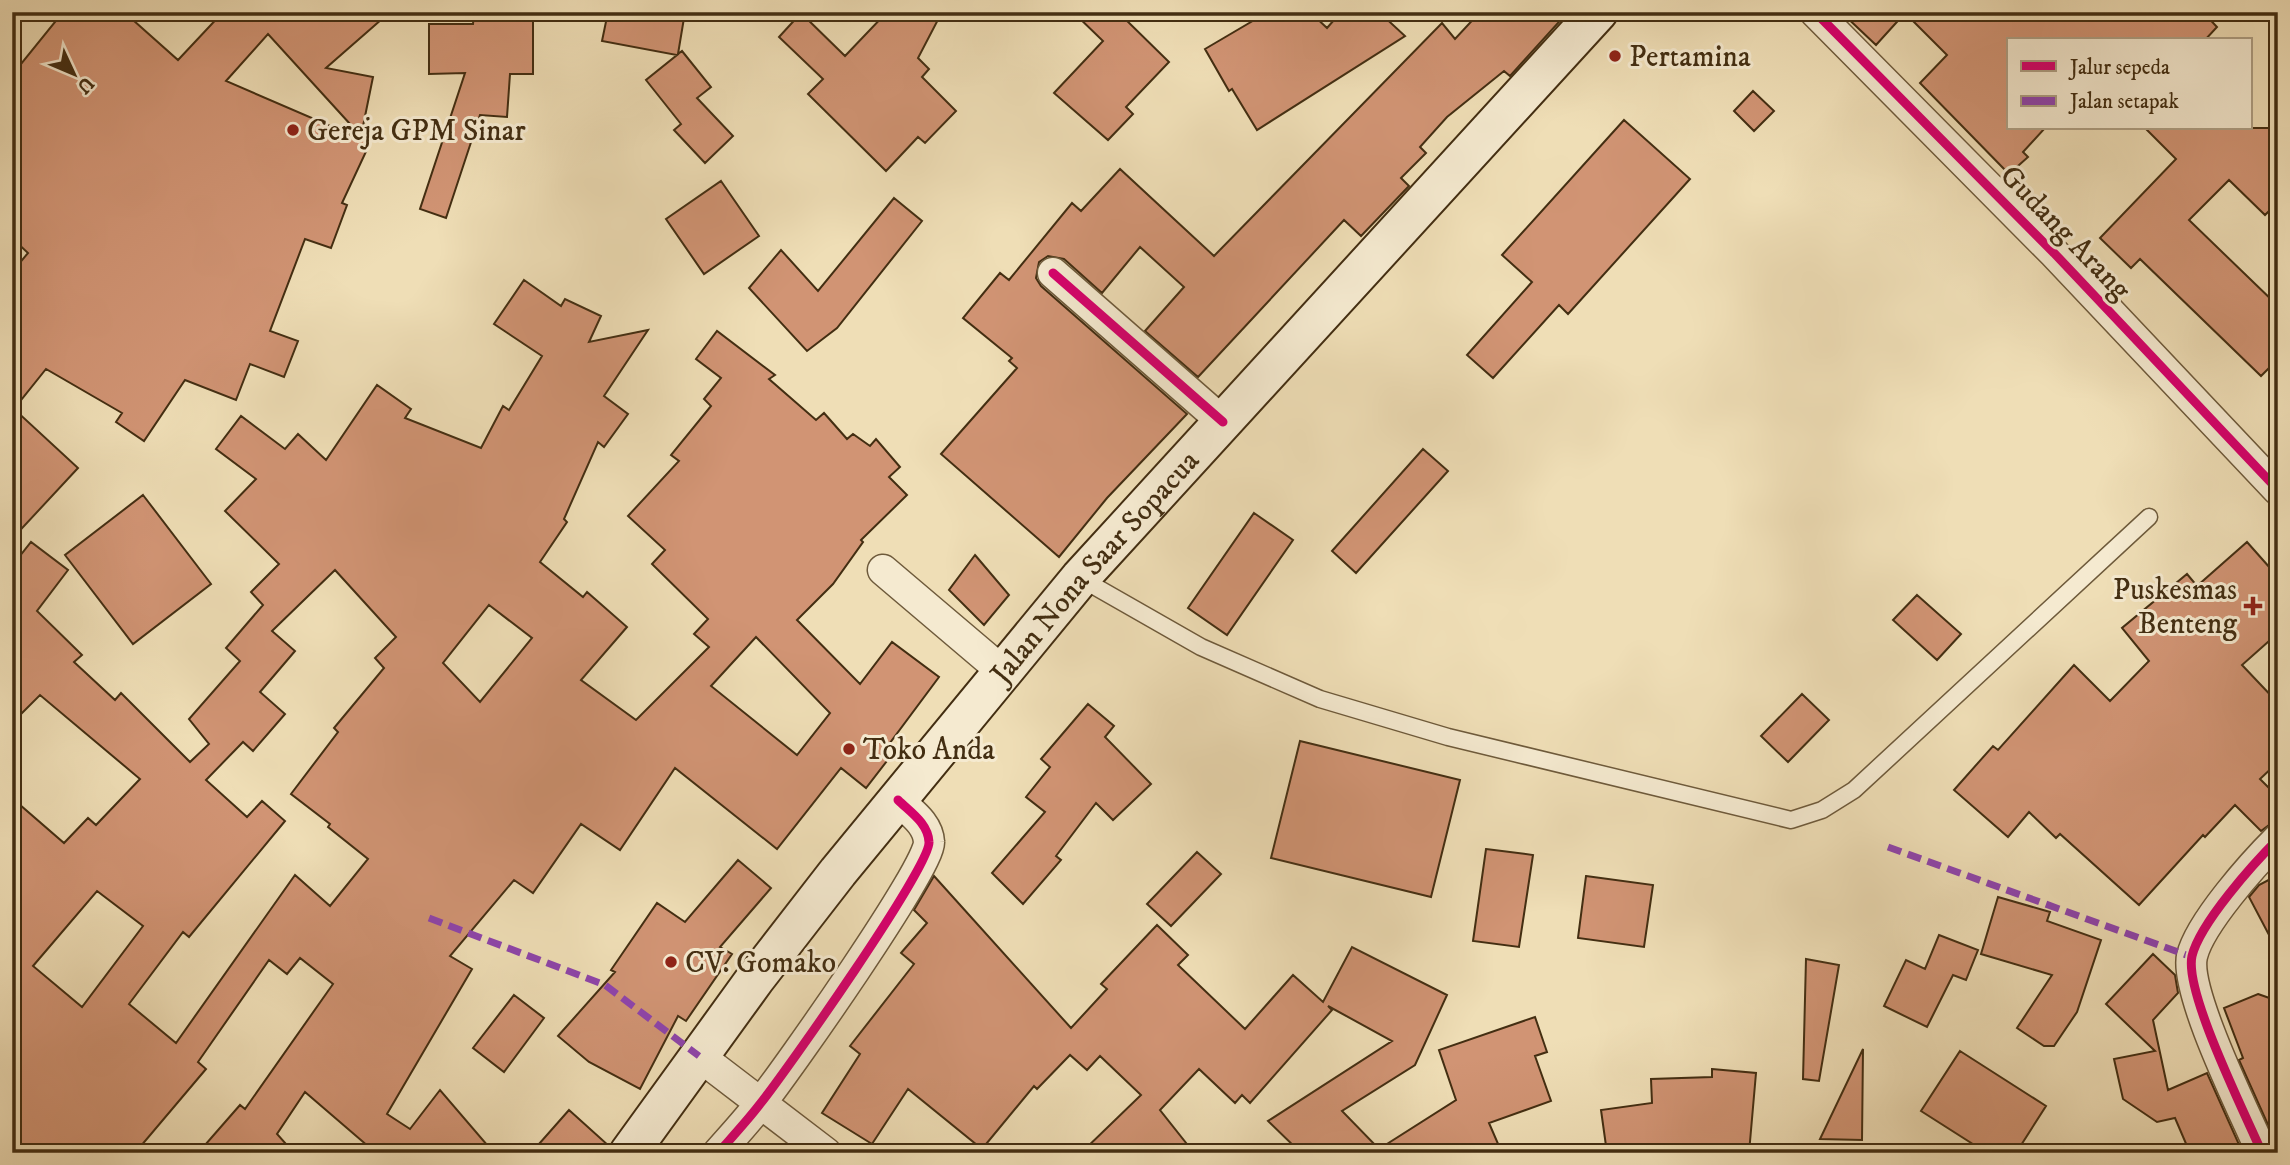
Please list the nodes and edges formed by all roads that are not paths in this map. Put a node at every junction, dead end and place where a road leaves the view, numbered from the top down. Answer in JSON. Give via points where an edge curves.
{"nodes":[{"id":1,"x":1598,"y":12,"type":"edge"},
{"id":2,"x":1815,"y":12,"type":"edge"},
{"id":3,"x":1053,"y":273,"type":"dead end"},
{"id":4,"x":1223,"y":422,"type":"junction"},
{"id":5,"x":2278,"y":490,"type":"edge"},
{"id":6,"x":2149,"y":517,"type":"dead end"},
{"id":7,"x":883,"y":570,"type":"dead end"},
{"id":8,"x":1080,"y":578,"type":"junction"},
{"id":9,"x":1002,"y":671,"type":"junction"},
{"id":10,"x":898,"y":800,"type":"junction"},
{"id":11,"x":2278,"y":839,"type":"edge"},
{"id":12,"x":699,"y":1056,"type":"junction"},
{"id":13,"x":761,"y":1104,"type":"junction"},
{"id":14,"x":629,"y":1153,"type":"edge"},
{"id":15,"x":718,"y":1153,"type":"edge"},
{"id":16,"x":826,"y":1153,"type":"edge"},
{"id":17,"x":2262,"y":1153,"type":"edge"}],
"edges":[{"from":1,"to":4,"type":"main road","name":"Jalan Nona Saar Sopacua"},
{"from":2,"to":5,"type":"street","name":"Gudang Arang","via":[[2054,253]]},
{"from":3,"to":4,"type":"street"},
{"from":4,"to":8,"type":"main road","name":"Jalan Nona Saar Sopacua"},
{"from":6,"to":8,"type":"lane","via":[[1854,790],[1822,810],[1791,820],[1448,737],[1320,699],[1201,647]]},
{"from":7,"to":9,"type":"street"},
{"from":8,"to":9,"type":"main road","name":"Jalan Nona Saar Sopacua"},
{"from":9,"to":10,"type":"main road","name":"Jalan Nona Saar Sopacua"},
{"from":10,"to":12,"type":"main road","name":"Jalan Nona Saar Sopacua"},
{"from":10,"to":13,"type":"street","via":[[924,825],[929,842],[926,858]]},
{"from":11,"to":17,"type":"street","via":[[2201,935],[2192,957],[2197,998]]},
{"from":12,"to":13,"type":"street"},
{"from":12,"to":14,"type":"main road","name":"Jalan Nona Saar Sopacua"},
{"from":13,"to":15,"type":"street"},
{"from":13,"to":16,"type":"street"}]}
